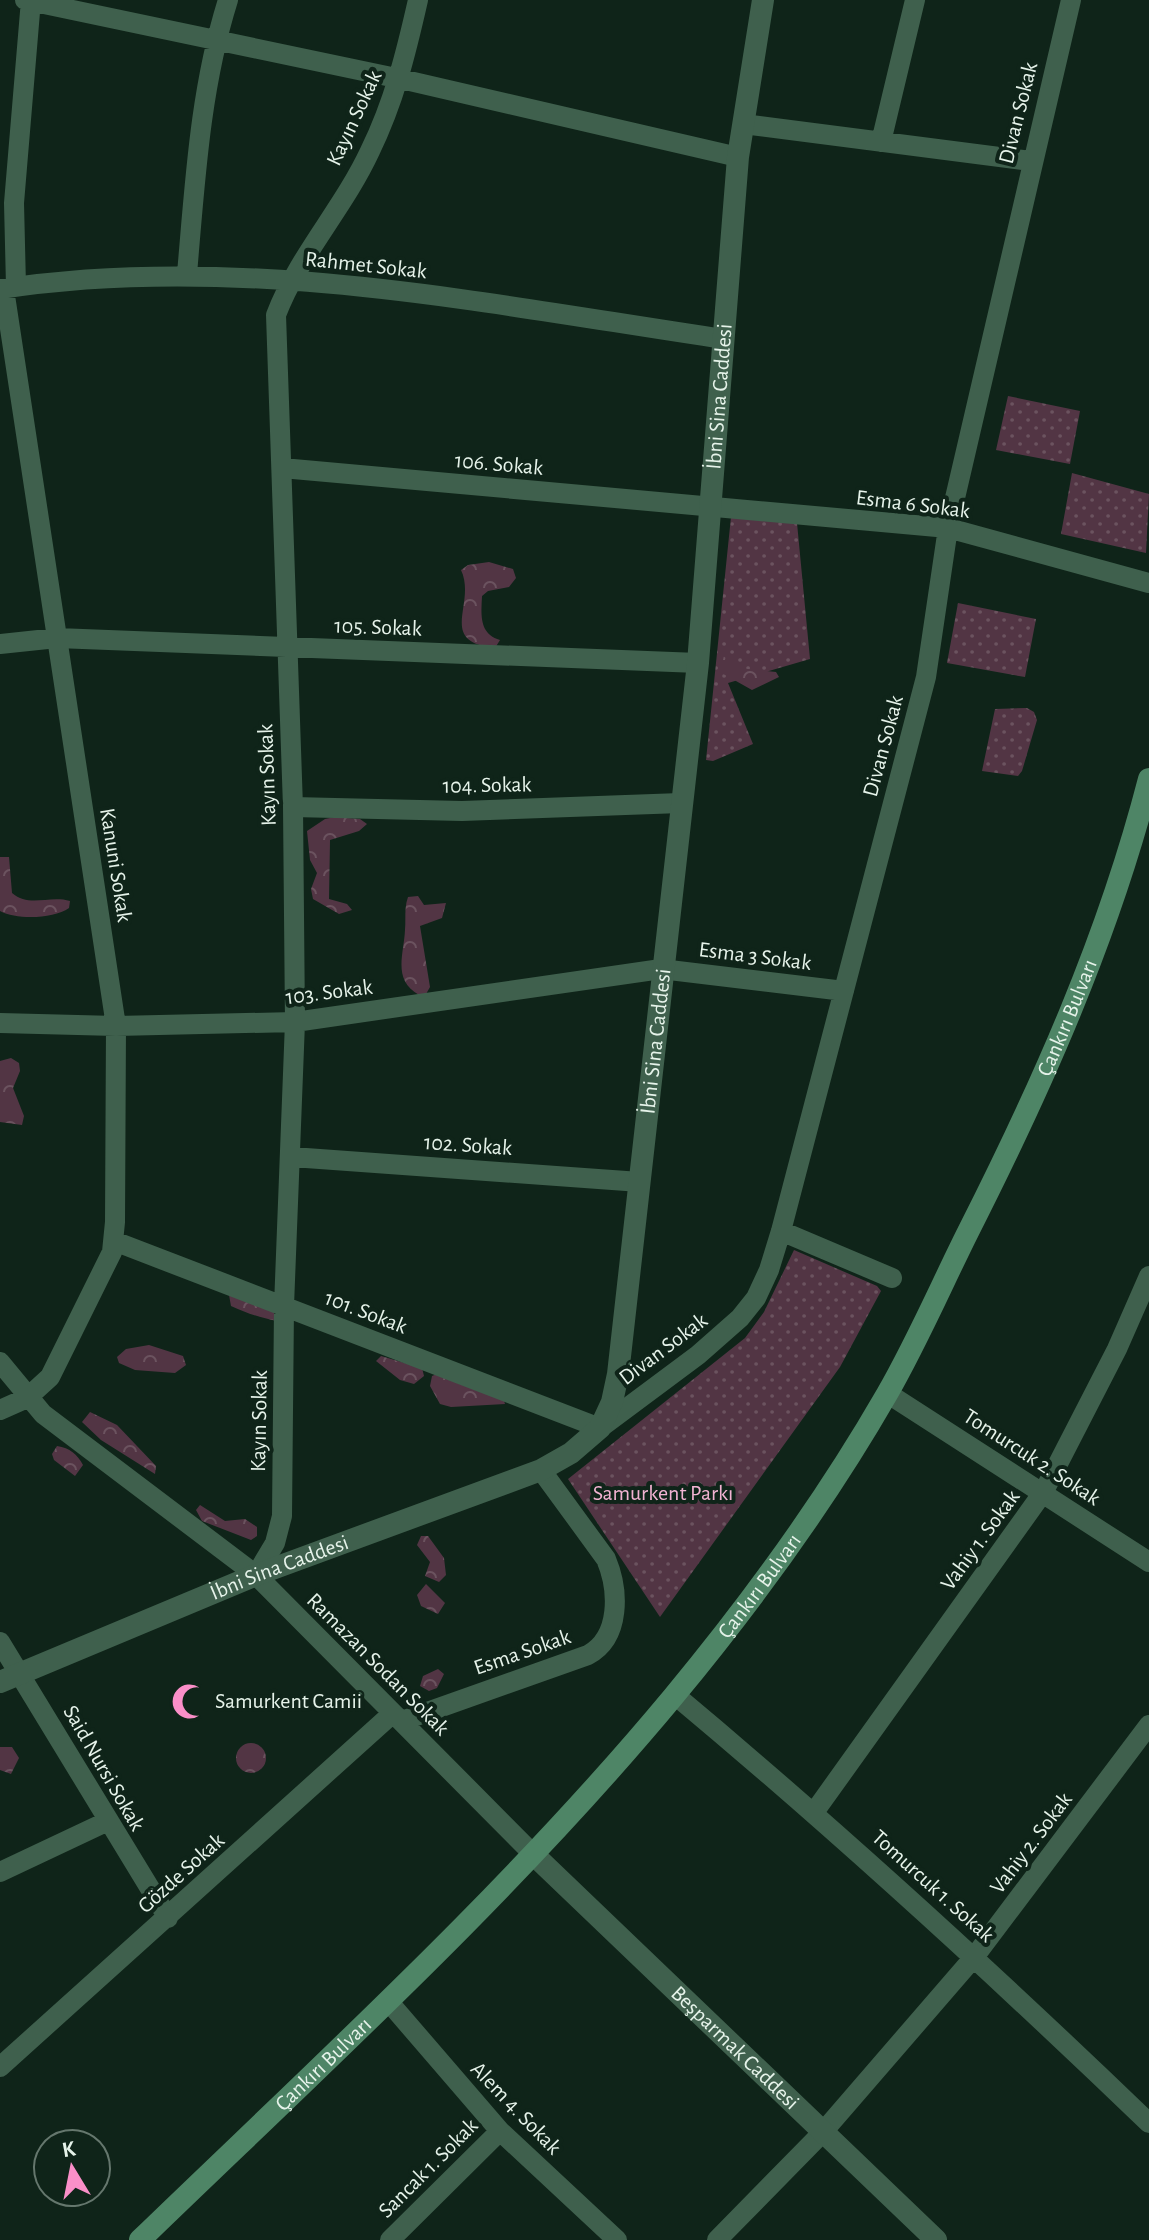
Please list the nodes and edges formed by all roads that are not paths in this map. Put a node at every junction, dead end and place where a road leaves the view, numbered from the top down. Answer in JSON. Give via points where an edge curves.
{"nodes":[{"id":1,"x":228,"y":0,"type":"edge"},
{"id":2,"x":418,"y":0,"type":"edge"},
{"id":3,"x":763,"y":0,"type":"edge"},
{"id":4,"x":915,"y":0,"type":"edge"},
{"id":5,"x":1071,"y":0,"type":"edge"},
{"id":6,"x":29,"y":1,"type":"edge"},
{"id":7,"x":216,"y":40,"type":"junction"},
{"id":8,"x":401,"y":79,"type":"junction"},
{"id":9,"x":743,"y":124,"type":"junction"},
{"id":10,"x":881,"y":142,"type":"junction"},
{"id":11,"x":738,"y":157,"type":"junction"},
{"id":12,"x":1031,"y":161,"type":"junction"},
{"id":13,"x":187,"y":274,"type":"junction"},
{"id":14,"x":289,"y":281,"type":"junction"},
{"id":15,"x":7,"y":288,"type":"edge"},
{"id":16,"x":724,"y":339,"type":"junction"},
{"id":17,"x":282,"y":468,"type":"junction"},
{"id":18,"x":712,"y":507,"type":"junction"},
{"id":19,"x":948,"y":528,"type":"junction"},
{"id":20,"x":1149,"y":583,"type":"edge"},
{"id":21,"x":57,"y":638,"type":"junction"},
{"id":22,"x":0,"y":644,"type":"edge"},
{"id":23,"x":286,"y":648,"type":"junction"},
{"id":24,"x":698,"y":663,"type":"junction"},
{"id":25,"x":1149,"y":779,"type":"edge"},
{"id":26,"x":681,"y":803,"type":"junction"},
{"id":27,"x":293,"y":807,"type":"junction"},
{"id":28,"x":1145,"y":809,"type":"edge"},
{"id":29,"x":661,"y":969,"type":"junction"},
{"id":30,"x":844,"y":991,"type":"junction"},
{"id":31,"x":295,"y":1022,"type":"junction"},
{"id":32,"x":0,"y":1023,"type":"edge"},
{"id":33,"x":116,"y":1026,"type":"junction"},
{"id":34,"x":292,"y":1157,"type":"junction"},
{"id":35,"x":640,"y":1182,"type":"junction"},
{"id":36,"x":781,"y":1231,"type":"junction"},
{"id":37,"x":114,"y":1241,"type":"junction"},
{"id":38,"x":1149,"y":1276,"type":"edge"},
{"id":39,"x":892,"y":1278,"type":"dead end"},
{"id":40,"x":284,"y":1306,"type":"junction"},
{"id":41,"x":0,"y":1362,"type":"edge"},
{"id":42,"x":887,"y":1393,"type":"junction"},
{"id":43,"x":27,"y":1398,"type":"junction"},
{"id":44,"x":0,"y":1410,"type":"edge"},
{"id":45,"x":600,"y":1428,"type":"junction"},
{"id":46,"x":541,"y":1470,"type":"junction"},
{"id":47,"x":1044,"y":1491,"type":"junction"},
{"id":48,"x":1149,"y":1562,"type":"edge"},
{"id":49,"x":256,"y":1575,"type":"junction"},
{"id":50,"x":0,"y":1642,"type":"edge"},
{"id":51,"x":21,"y":1673,"type":"junction"},
{"id":52,"x":0,"y":1682,"type":"edge"},
{"id":53,"x":675,"y":1695,"type":"junction"},
{"id":54,"x":398,"y":1717,"type":"junction"},
{"id":55,"x":1149,"y":1725,"type":"edge"},
{"id":56,"x":815,"y":1811,"type":"junction"},
{"id":57,"x":106,"y":1822,"type":"junction"},
{"id":58,"x":533,"y":1854,"type":"junction"},
{"id":59,"x":0,"y":1872,"type":"edge"},
{"id":60,"x":168,"y":1918,"type":"junction"},
{"id":61,"x":975,"y":1956,"type":"junction"},
{"id":62,"x":388,"y":2001,"type":"junction"},
{"id":63,"x":0,"y":2067,"type":"edge"},
{"id":64,"x":1149,"y":2123,"type":"edge"},
{"id":65,"x":500,"y":2131,"type":"junction"},
{"id":66,"x":822,"y":2133,"type":"junction"},
{"id":67,"x":140,"y":2240,"type":"edge"},
{"id":68,"x":390,"y":2240,"type":"edge"},
{"id":69,"x":617,"y":2240,"type":"edge"},
{"id":70,"x":717,"y":2240,"type":"edge"},
{"id":71,"x":936,"y":2240,"type":"edge"}],
"edges":[{"from":1,"to":7,"type":"street"},
{"from":2,"to":8,"type":"street","name":"Kayın Sokak"},
{"from":3,"to":9,"type":"street","name":"İbni Sina Caddesi"},
{"from":4,"to":10,"type":"street"},
{"from":5,"to":12,"type":"street","name":"Divan Sokak"},
{"from":6,"to":7,"type":"street"},
{"from":6,"to":15,"type":"street","name":"Kanuni Sokak"},
{"from":7,"to":8,"type":"street"},
{"from":7,"to":13,"type":"street","via":[[201,121]]},
{"from":8,"to":11,"type":"street"},
{"from":8,"to":14,"type":"street","name":"Kayın Sokak","via":[[369,153]]},
{"from":9,"to":10,"type":"street"},
{"from":9,"to":11,"type":"street","name":"İbni Sina Caddesi"},
{"from":10,"to":12,"type":"street"},
{"from":11,"to":16,"type":"street","name":"İbni Sina Caddesi"},
{"from":12,"to":19,"type":"street","name":"Divan Sokak"},
{"from":13,"to":14,"type":"street","name":"Rahmet Sokak"},
{"from":13,"to":15,"type":"street","name":"Rahmet Sokak"},
{"from":14,"to":16,"type":"street","name":"Rahmet Sokak"},
{"from":14,"to":17,"type":"street","name":"Kayın Sokak","via":[[276,315]]},
{"from":15,"to":21,"type":"street","name":"Kanuni Sokak"},
{"from":16,"to":18,"type":"street","name":"İbni Sina Caddesi"},
{"from":17,"to":18,"type":"street","name":"106. Sokak"},
{"from":17,"to":23,"type":"street","name":"Kayın Sokak"},
{"from":18,"to":19,"type":"street","name":"Esma 6 Sokak"},
{"from":18,"to":24,"type":"street","name":"İbni Sina Caddesi"},
{"from":19,"to":20,"type":"street","name":"Esma 6 Sokak"},
{"from":19,"to":30,"type":"street","name":"Divan Sokak","via":[[926,677]]},
{"from":21,"to":22,"type":"street","name":"105. Sokak"},
{"from":21,"to":23,"type":"street","name":"105. Sokak"},
{"from":21,"to":33,"type":"street","name":"Kanuni Sokak"},
{"from":23,"to":24,"type":"street","name":"105. Sokak"},
{"from":23,"to":27,"type":"street","name":"Kayın Sokak"},
{"from":24,"to":26,"type":"street","name":"İbni Sina Caddesi"},
{"from":25,"to":28,"type":"main road","name":"Çankırı Bulvarı"},
{"from":26,"to":27,"type":"street","name":"104. Sokak","via":[[462,811]]},
{"from":26,"to":29,"type":"street","name":"İbni Sina Caddesi"},
{"from":27,"to":31,"type":"street","name":"Kayın Sokak"},
{"from":28,"to":42,"type":"main road","name":"Çankırı Bulvarı","via":[[1048,1069]]},
{"from":29,"to":30,"type":"street","name":"Esma 3 Sokak"},
{"from":29,"to":31,"type":"street","name":"103. Sokak"},
{"from":29,"to":35,"type":"street","name":"İbni Sina Caddesi"},
{"from":30,"to":36,"type":"street","name":"Divan Sokak"},
{"from":31,"to":33,"type":"street","name":"103. Sokak"},
{"from":31,"to":34,"type":"street","name":"Kayın Sokak"},
{"from":32,"to":33,"type":"street","name":"103. Sokak"},
{"from":33,"to":37,"type":"street","name":"Kanuni Sokak"},
{"from":34,"to":35,"type":"street","name":"102. Sokak"},
{"from":34,"to":40,"type":"street","name":"Kayın Sokak"},
{"from":35,"to":45,"type":"street","name":"İbni Sina Caddesi","via":[[615,1390]]},
{"from":36,"to":39,"type":"street"},
{"from":36,"to":45,"type":"street","name":"Divan Sokak","via":[[756,1298],[740,1318]]},
{"from":37,"to":40,"type":"street","name":"101. Sokak"},
{"from":37,"to":43,"type":"street","name":"Kanuni Sokak","via":[[50,1377]]},
{"from":38,"to":47,"type":"street","name":"Vahiy 1. Sokak"},
{"from":40,"to":45,"type":"street","name":"101. Sokak"},
{"from":40,"to":49,"type":"street","name":"Kayın Sokak","via":[[282,1516],[275,1543]]},
{"from":41,"to":43,"type":"street","name":"Ramazan Sodan Sokak"},
{"from":42,"to":47,"type":"street","name":"Tomurcuk 2. Sokak"},
{"from":42,"to":53,"type":"main road","name":"Çankırı Bulvarı","via":[[774,1565]]},
{"from":43,"to":44,"type":"street","name":"Kanuni Sokak"},
{"from":43,"to":49,"type":"street","name":"Ramazan Sodan Sokak"},
{"from":45,"to":46,"type":"street","name":"İbni Sina Caddesi"},
{"from":46,"to":49,"type":"street","name":"İbni Sina Caddesi"},
{"from":46,"to":54,"type":"street","name":"Esma Sokak","via":[[612,1573],[609,1638],[588,1655]]},
{"from":47,"to":48,"type":"street","name":"Tomurcuk 2. Sokak"},
{"from":47,"to":56,"type":"street","name":"Vahiy 1. Sokak"},
{"from":49,"to":51,"type":"street","name":"İbni Sina Caddesi"},
{"from":49,"to":54,"type":"street","name":"Ramazan Sodan Sokak"},
{"from":50,"to":51,"type":"street","name":"Said Nursi Sokak"},
{"from":51,"to":52,"type":"street","name":"İbni Sina Caddesi"},
{"from":51,"to":57,"type":"street","name":"Said Nursi Sokak"},
{"from":53,"to":56,"type":"street","name":"Tomurcuk 1. Sokak"},
{"from":53,"to":58,"type":"main road","name":"Çankırı Bulvarı"},
{"from":54,"to":58,"type":"street","name":"Ramazan Sodan Sokak"},
{"from":54,"to":60,"type":"street","name":"Gözde Sokak"},
{"from":55,"to":61,"type":"street","name":"Vahiy 2. Sokak"},
{"from":56,"to":61,"type":"street","name":"Tomurcuk 1. Sokak"},
{"from":57,"to":59,"type":"street"},
{"from":57,"to":60,"type":"street","name":"Said Nursi Sokak"},
{"from":58,"to":62,"type":"main road","name":"Çankırı Bulvarı"},
{"from":58,"to":66,"type":"street","name":"Beşparmak Caddesi"},
{"from":60,"to":63,"type":"street","name":"Gözde Sokak"},
{"from":61,"to":64,"type":"street","name":"Tomurcuk 1. Sokak"},
{"from":61,"to":66,"type":"street","name":"Vahiy 2. Sokak"},
{"from":62,"to":65,"type":"street","name":"Alem 4. Sokak"},
{"from":62,"to":67,"type":"main road","name":"Çankırı Bulvarı"},
{"from":65,"to":68,"type":"street","name":"Sancak 1. Sokak"},
{"from":65,"to":69,"type":"street","name":"Alem 4. Sokak"},
{"from":66,"to":70,"type":"street","name":"Vahiy 2. Sokak"},
{"from":66,"to":71,"type":"street","name":"Beşparmak Caddesi"}]}
